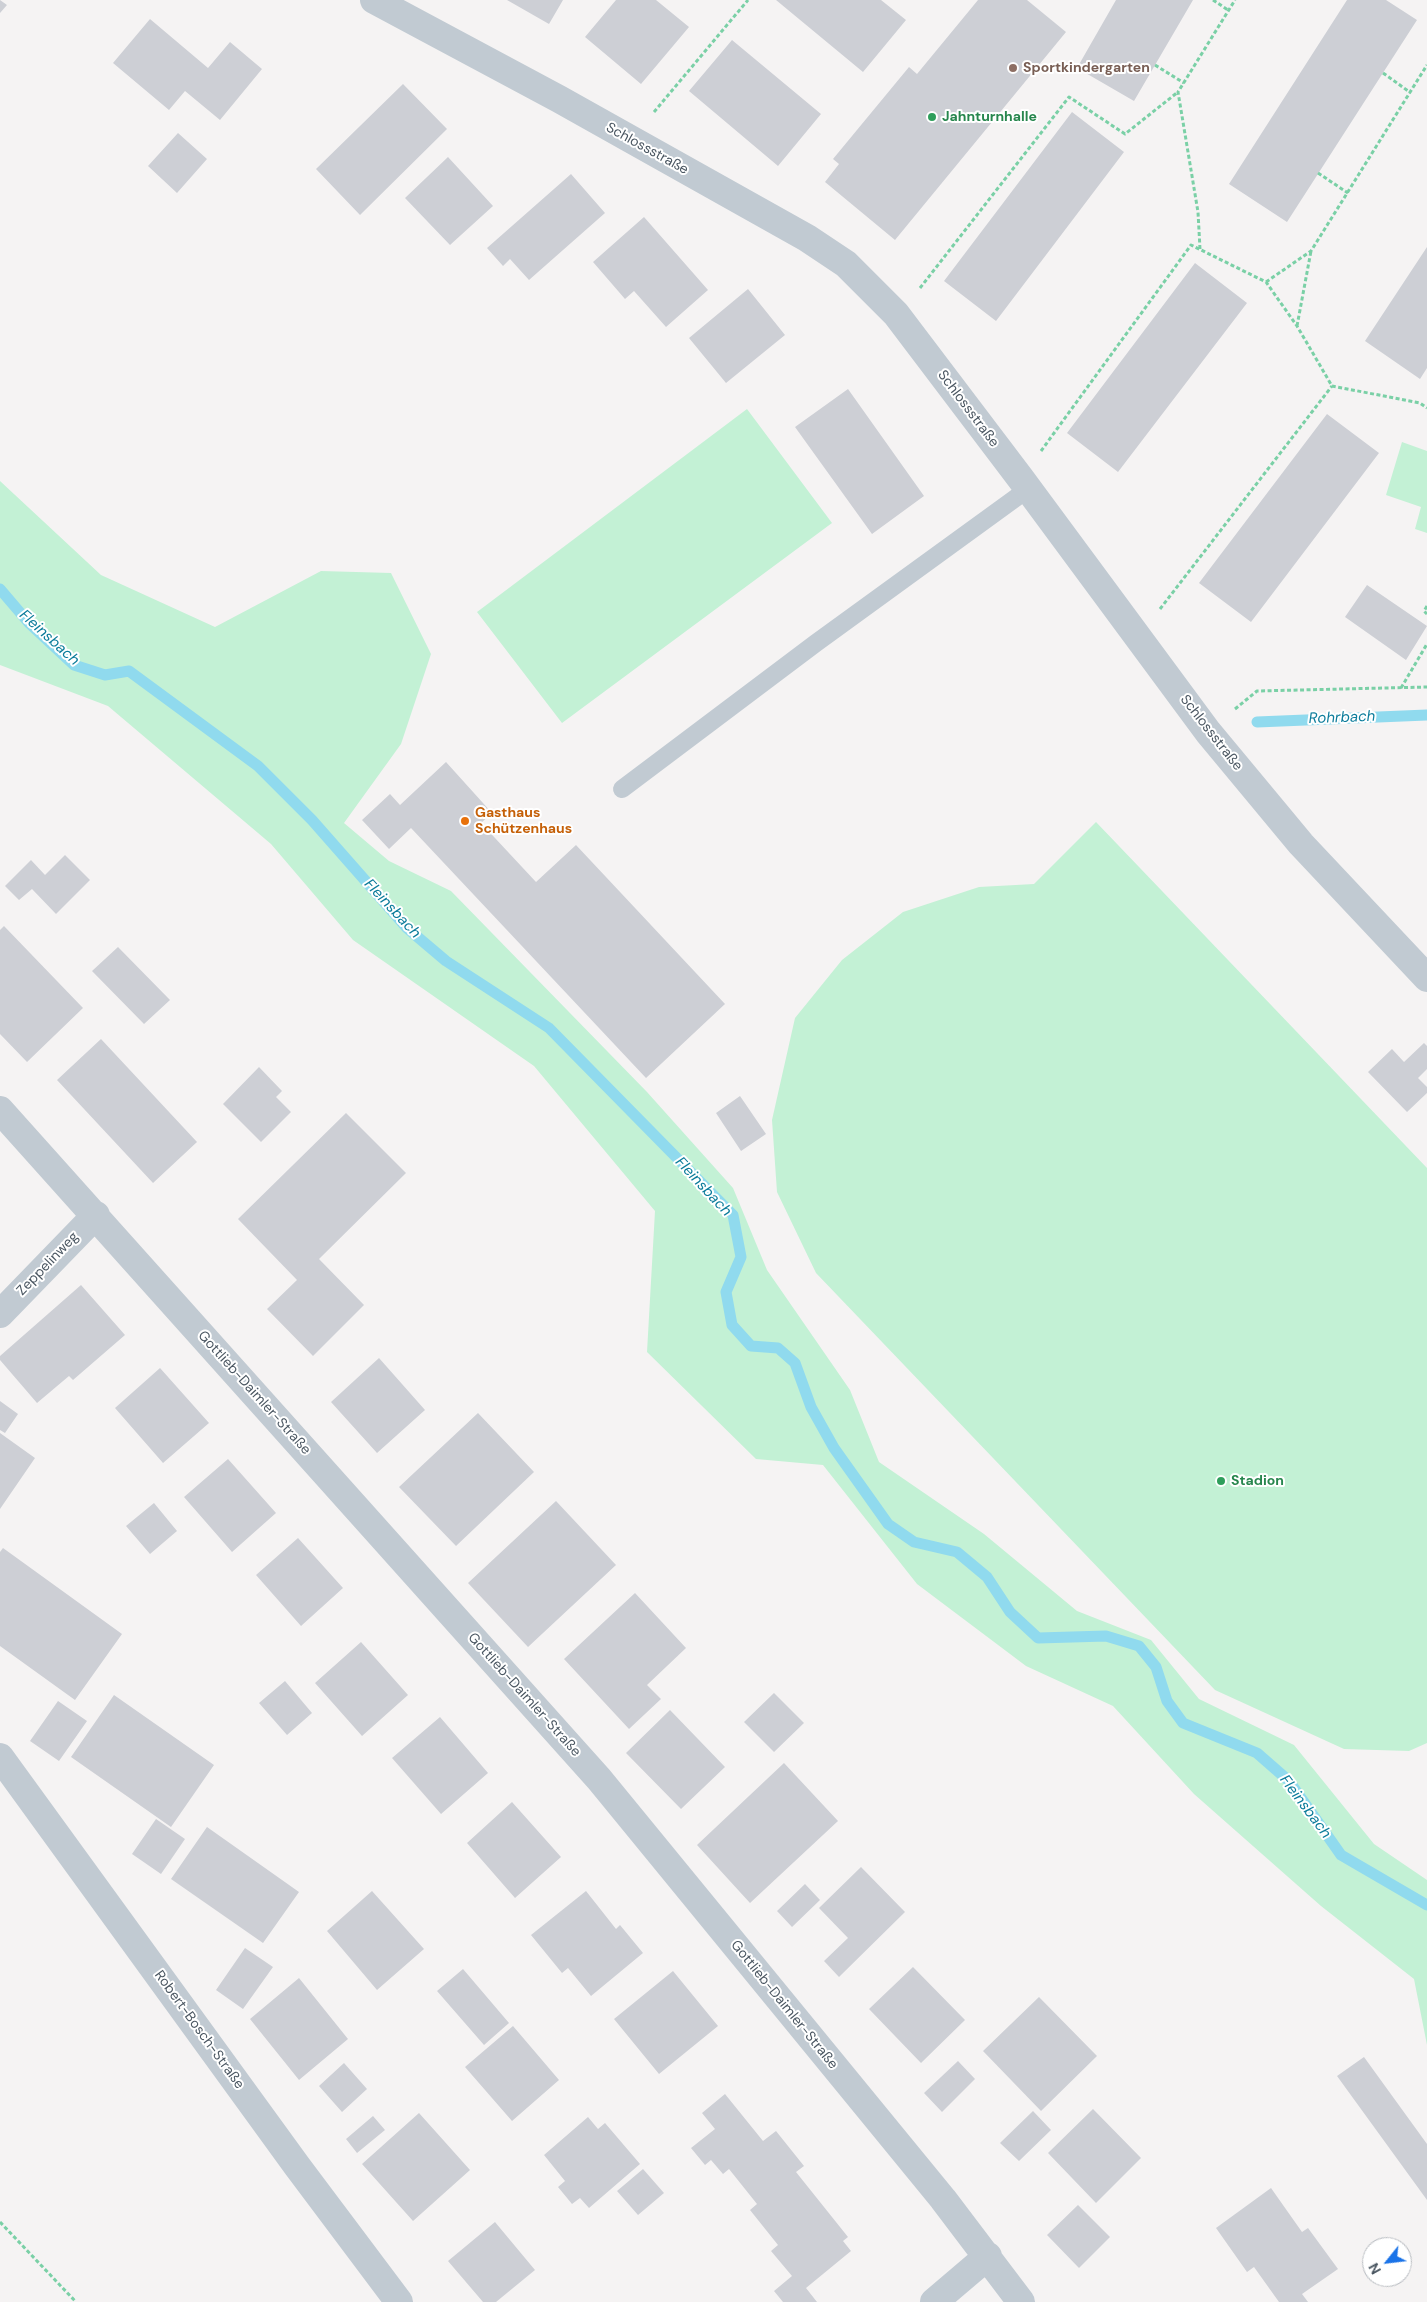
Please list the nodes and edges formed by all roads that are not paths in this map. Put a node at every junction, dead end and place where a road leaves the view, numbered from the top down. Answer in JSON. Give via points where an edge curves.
{"nodes":[{"id":1,"x":374,"y":0,"type":"edge"},
{"id":2,"x":1024,"y":484,"type":"junction"},
{"id":3,"x":622,"y":789,"type":"dead end"},
{"id":4,"x":1427,"y":978,"type":"edge"},
{"id":5,"x":0,"y":1110,"type":"edge"},
{"id":6,"x":96,"y":1215,"type":"junction"},
{"id":7,"x":0,"y":1314,"type":"edge"},
{"id":8,"x":0,"y":1757,"type":"edge"},
{"id":9,"x":988,"y":2256,"type":"junction"},
{"id":10,"x":399,"y":2302,"type":"edge"},
{"id":11,"x":934,"y":2302,"type":"edge"},
{"id":12,"x":1021,"y":2302,"type":"edge"}],
"edges":[{"from":1,"to":2,"type":"street","name":"Schlossstraße","via":[[631,140],[846,264],[896,314]]},
{"from":2,"to":3,"type":"lane"},
{"from":2,"to":4,"type":"street","name":"Schlossstraße","via":[[1208,732],[1301,844]]},
{"from":5,"to":6,"type":"street","name":"Gottlieb-Daimler-Straße"},
{"from":6,"to":7,"type":"street","name":"Zeppelinweg"},
{"from":6,"to":9,"type":"street","name":"Gottlieb-Daimler-Straße","via":[[599,1779]]},
{"from":8,"to":10,"type":"street","name":"Robert-Bosch-Straße"},
{"from":9,"to":11,"type":"street"},
{"from":9,"to":12,"type":"street","name":"Gottlieb-Daimler-Straße"}]}
